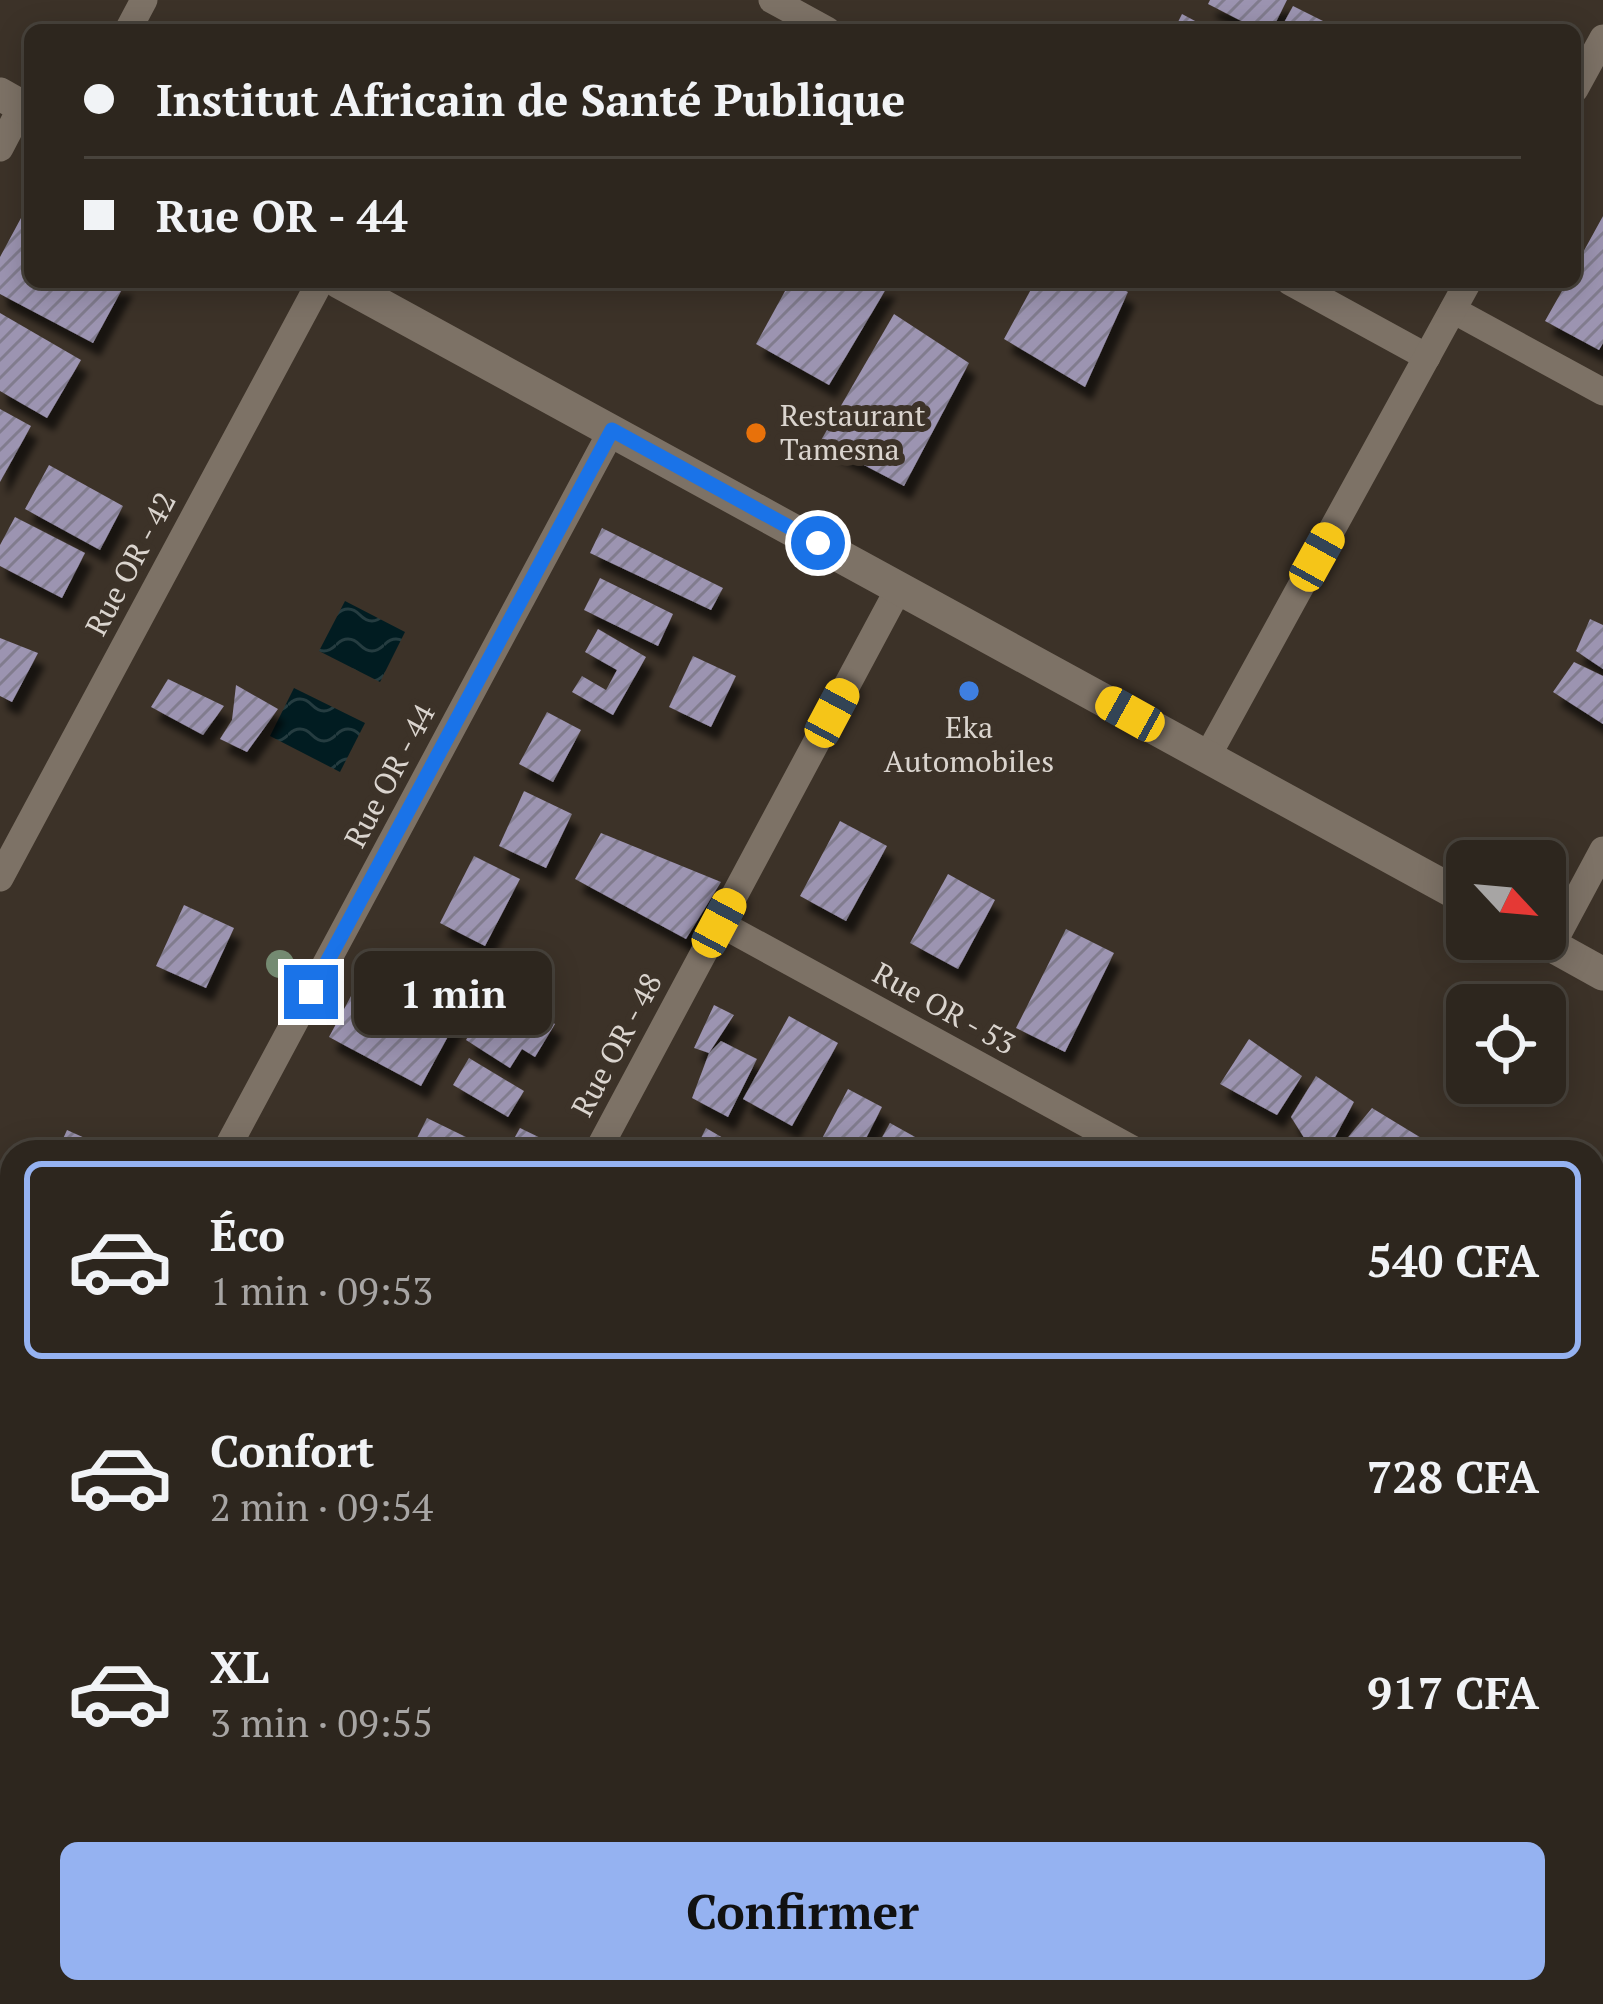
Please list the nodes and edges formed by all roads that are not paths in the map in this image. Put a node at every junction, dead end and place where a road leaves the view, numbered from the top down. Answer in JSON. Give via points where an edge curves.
{"nodes":[{"id":1,"x":772,"y":0,"type":"edge"},
{"id":2,"x":816,"y":24,"type":"edge"},
{"id":3,"x":1603,"y":38,"type":"edge"},
{"id":4,"x":1581,"y":77,"type":"edge"},
{"id":5,"x":18,"y":104,"type":"edge"},
{"id":6,"x":0,"y":148,"type":"edge"},
{"id":7,"x":317,"y":288,"type":"edge"},
{"id":8,"x":350,"y":288,"type":"edge"},
{"id":9,"x":1301,"y":288,"type":"edge"},
{"id":10,"x":1465,"y":288,"type":"edge"},
{"id":11,"x":1453,"y":310,"type":"junction"},
{"id":12,"x":1427,"y":357,"type":"junction"},
{"id":13,"x":1603,"y":392,"type":"edge"},
{"id":14,"x":612,"y":430,"type":"junction"},
{"id":15,"x":899,"y":588,"type":"junction"},
{"id":16,"x":1207,"y":757,"type":"junction"},
{"id":17,"x":1603,"y":850,"type":"edge"},
{"id":18,"x":0,"y":878,"type":"edge"},
{"id":19,"x":1446,"y":888,"type":"edge"},
{"id":20,"x":1566,"y":910,"type":"edge"},
{"id":21,"x":719,"y":923,"type":"junction"},
{"id":22,"x":1566,"y":953,"type":"edge"},
{"id":23,"x":1603,"y":974,"type":"edge"},
{"id":24,"x":231,"y":1140,"type":"edge"},
{"id":25,"x":604,"y":1140,"type":"edge"},
{"id":26,"x":1116,"y":1140,"type":"edge"}],
"edges":[{"from":1,"to":2,"type":"street"},
{"from":3,"to":4,"type":"street"},
{"from":5,"to":6,"type":"street"},
{"from":7,"to":18,"type":"street","name":"Rue OR - 42"},
{"from":8,"to":14,"type":"street"},
{"from":9,"to":12,"type":"street"},
{"from":10,"to":11,"type":"street"},
{"from":11,"to":12,"type":"street"},
{"from":11,"to":13,"type":"street"},
{"from":12,"to":16,"type":"street"},
{"from":14,"to":15,"type":"street"},
{"from":14,"to":24,"type":"street","name":"Rue OR - 44"},
{"from":15,"to":16,"type":"street"},
{"from":15,"to":21,"type":"street","name":"Rue OR - 48"},
{"from":16,"to":19,"type":"street"},
{"from":17,"to":20,"type":"street"},
{"from":21,"to":25,"type":"street","name":"Rue OR - 48"},
{"from":21,"to":26,"type":"street","name":"Rue OR - 53"},
{"from":22,"to":23,"type":"street"}]}
